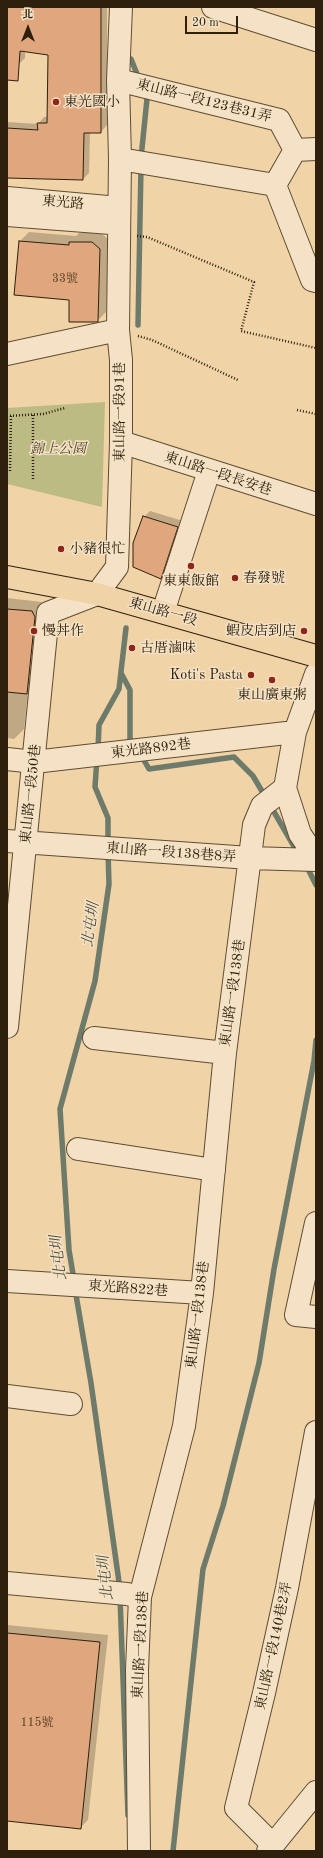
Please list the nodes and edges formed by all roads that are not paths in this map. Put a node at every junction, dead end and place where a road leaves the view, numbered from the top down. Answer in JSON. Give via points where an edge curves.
{"nodes":[{"id":1,"x":121,"y":7,"type":"edge"},
{"id":2,"x":213,"y":7,"type":"edge"},
{"id":3,"x":316,"y":40,"type":"edge"},
{"id":4,"x":118,"y":80,"type":"junction"},
{"id":5,"x":306,"y":150,"type":"edge"},
{"id":6,"x":120,"y":159,"type":"junction"},
{"id":7,"x":275,"y":184,"type":"junction"},
{"id":8,"x":7,"y":198,"type":"edge"},
{"id":9,"x":7,"y":215,"type":"edge"},
{"id":10,"x":119,"y":222,"type":"junction"},
{"id":11,"x":316,"y":281,"type":"edge"},
{"id":12,"x":118,"y":330,"type":"junction"},
{"id":13,"x":7,"y":354,"type":"edge"},
{"id":14,"x":121,"y":442,"type":"junction"},
{"id":15,"x":208,"y":471,"type":"junction"},
{"id":16,"x":316,"y":504,"type":"edge"},
{"id":17,"x":7,"y":578,"type":"edge"},
{"id":18,"x":98,"y":594,"type":"junction"},
{"id":19,"x":163,"y":612,"type":"junction"},
{"id":20,"x":316,"y":656,"type":"edge"},
{"id":21,"x":316,"y":674,"type":"edge"},
{"id":22,"x":295,"y":732,"type":"junction"},
{"id":23,"x":7,"y":759,"type":"edge"},
{"id":24,"x":34,"y":762,"type":"junction"},
{"id":25,"x":285,"y":788,"type":"junction"},
{"id":26,"x":16,"y":842,"type":"edge"},
{"id":27,"x":250,"y":858,"type":"junction"},
{"id":28,"x":316,"y":859,"type":"edge"},
{"id":29,"x":10,"y":976,"type":"edge"},
{"id":30,"x":7,"y":1027,"type":"edge"},
{"id":31,"x":94,"y":1038,"type":"dead end"},
{"id":32,"x":225,"y":1053,"type":"junction"},
{"id":33,"x":78,"y":1149,"type":"dead end"},
{"id":34,"x":214,"y":1170,"type":"junction"},
{"id":35,"x":316,"y":1223,"type":"edge"},
{"id":36,"x":7,"y":1282,"type":"edge"},
{"id":37,"x":202,"y":1294,"type":"junction"},
{"id":38,"x":316,"y":1317,"type":"edge"},
{"id":39,"x":7,"y":1396,"type":"edge"},
{"id":40,"x":72,"y":1404,"type":"dead end"},
{"id":41,"x":316,"y":1432,"type":"edge"},
{"id":42,"x":312,"y":1475,"type":"edge"},
{"id":43,"x":7,"y":1583,"type":"edge"},
{"id":44,"x":126,"y":1595,"type":"junction"},
{"id":45,"x":316,"y":1792,"type":"edge"},
{"id":46,"x":271,"y":1848,"type":"edge"},
{"id":47,"x":139,"y":1851,"type":"edge"}],
"edges":[{"from":1,"to":4,"type":"street","name":"東山路一段91巷"},
{"from":2,"to":3,"type":"street"},
{"from":4,"to":5,"type":"street","name":"東山路一段123巷31弄","via":[[279,120]]},
{"from":4,"to":6,"type":"street","name":"東山路一段91巷"},
{"from":5,"to":7,"type":"street","name":"東山路一段123巷31弄"},
{"from":6,"to":7,"type":"street"},
{"from":6,"to":10,"type":"street","name":"東山路一段91巷"},
{"from":7,"to":11,"type":"street","via":[[312,280]]},
{"from":8,"to":10,"type":"street","name":"東光路"},
{"from":9,"to":10,"type":"street"},
{"from":10,"to":12,"type":"street","name":"東山路一段91巷"},
{"from":12,"to":13,"type":"street"},
{"from":12,"to":14,"type":"street","name":"東山路一段91巷","via":[[121,360]]},
{"from":14,"to":15,"type":"street","name":"東山路一段長安巷"},
{"from":14,"to":18,"type":"street","name":"東山路一段91巷","via":[[117,567]]},
{"from":15,"to":16,"type":"street","name":"東山路一段長安巷"},
{"from":15,"to":19,"type":"street"},
{"from":17,"to":18,"type":"main road","name":"東山路一段"},
{"from":18,"to":19,"type":"main road","name":"東山路一段"},
{"from":18,"to":24,"type":"street","name":"東山路一段50巷","via":[[48,613]]},
{"from":19,"to":20,"type":"main road","name":"東山路一段"},
{"from":21,"to":22,"type":"street"},
{"from":22,"to":24,"type":"street","name":"東光路892巷"},
{"from":22,"to":25,"type":"street"},
{"from":23,"to":24,"type":"street","name":"東光路892巷"},
{"from":24,"to":26,"type":"street","name":"東山路一段50巷"},
{"from":25,"to":27,"type":"street","name":"東山路一段138巷","via":[[262,806],[254,825]]},
{"from":25,"to":28,"type":"street","via":[[300,834]]},
{"from":26,"to":27,"type":"street","name":"東山路一段138巷8弄"},
{"from":26,"to":29,"type":"street","name":"東山路一段50巷"},
{"from":27,"to":28,"type":"street","name":"東山路一段138巷8弄"},
{"from":27,"to":32,"type":"street","name":"東山路一段138巷"},
{"from":29,"to":30,"type":"street","name":"東山路一段50巷"},
{"from":31,"to":32,"type":"street"},
{"from":32,"to":34,"type":"street","name":"東山路一段138巷"},
{"from":33,"to":34,"type":"street"},
{"from":34,"to":37,"type":"street","name":"東山路一段138巷"},
{"from":35,"to":38,"type":"street","via":[[296,1315]]},
{"from":36,"to":37,"type":"street","name":"東光路822巷"},
{"from":37,"to":44,"type":"street","name":"東山路一段138巷","via":[[184,1426]]},
{"from":39,"to":40,"type":"street"},
{"from":41,"to":42,"type":"street","name":"東山路一段140巷2弄"},
{"from":42,"to":46,"type":"street","name":"東山路一段140巷2弄","via":[[236,1808]]},
{"from":43,"to":44,"type":"street"},
{"from":44,"to":47,"type":"street","name":"東山路一段138巷","via":[[137,1670]]},
{"from":45,"to":46,"type":"street"}]}
